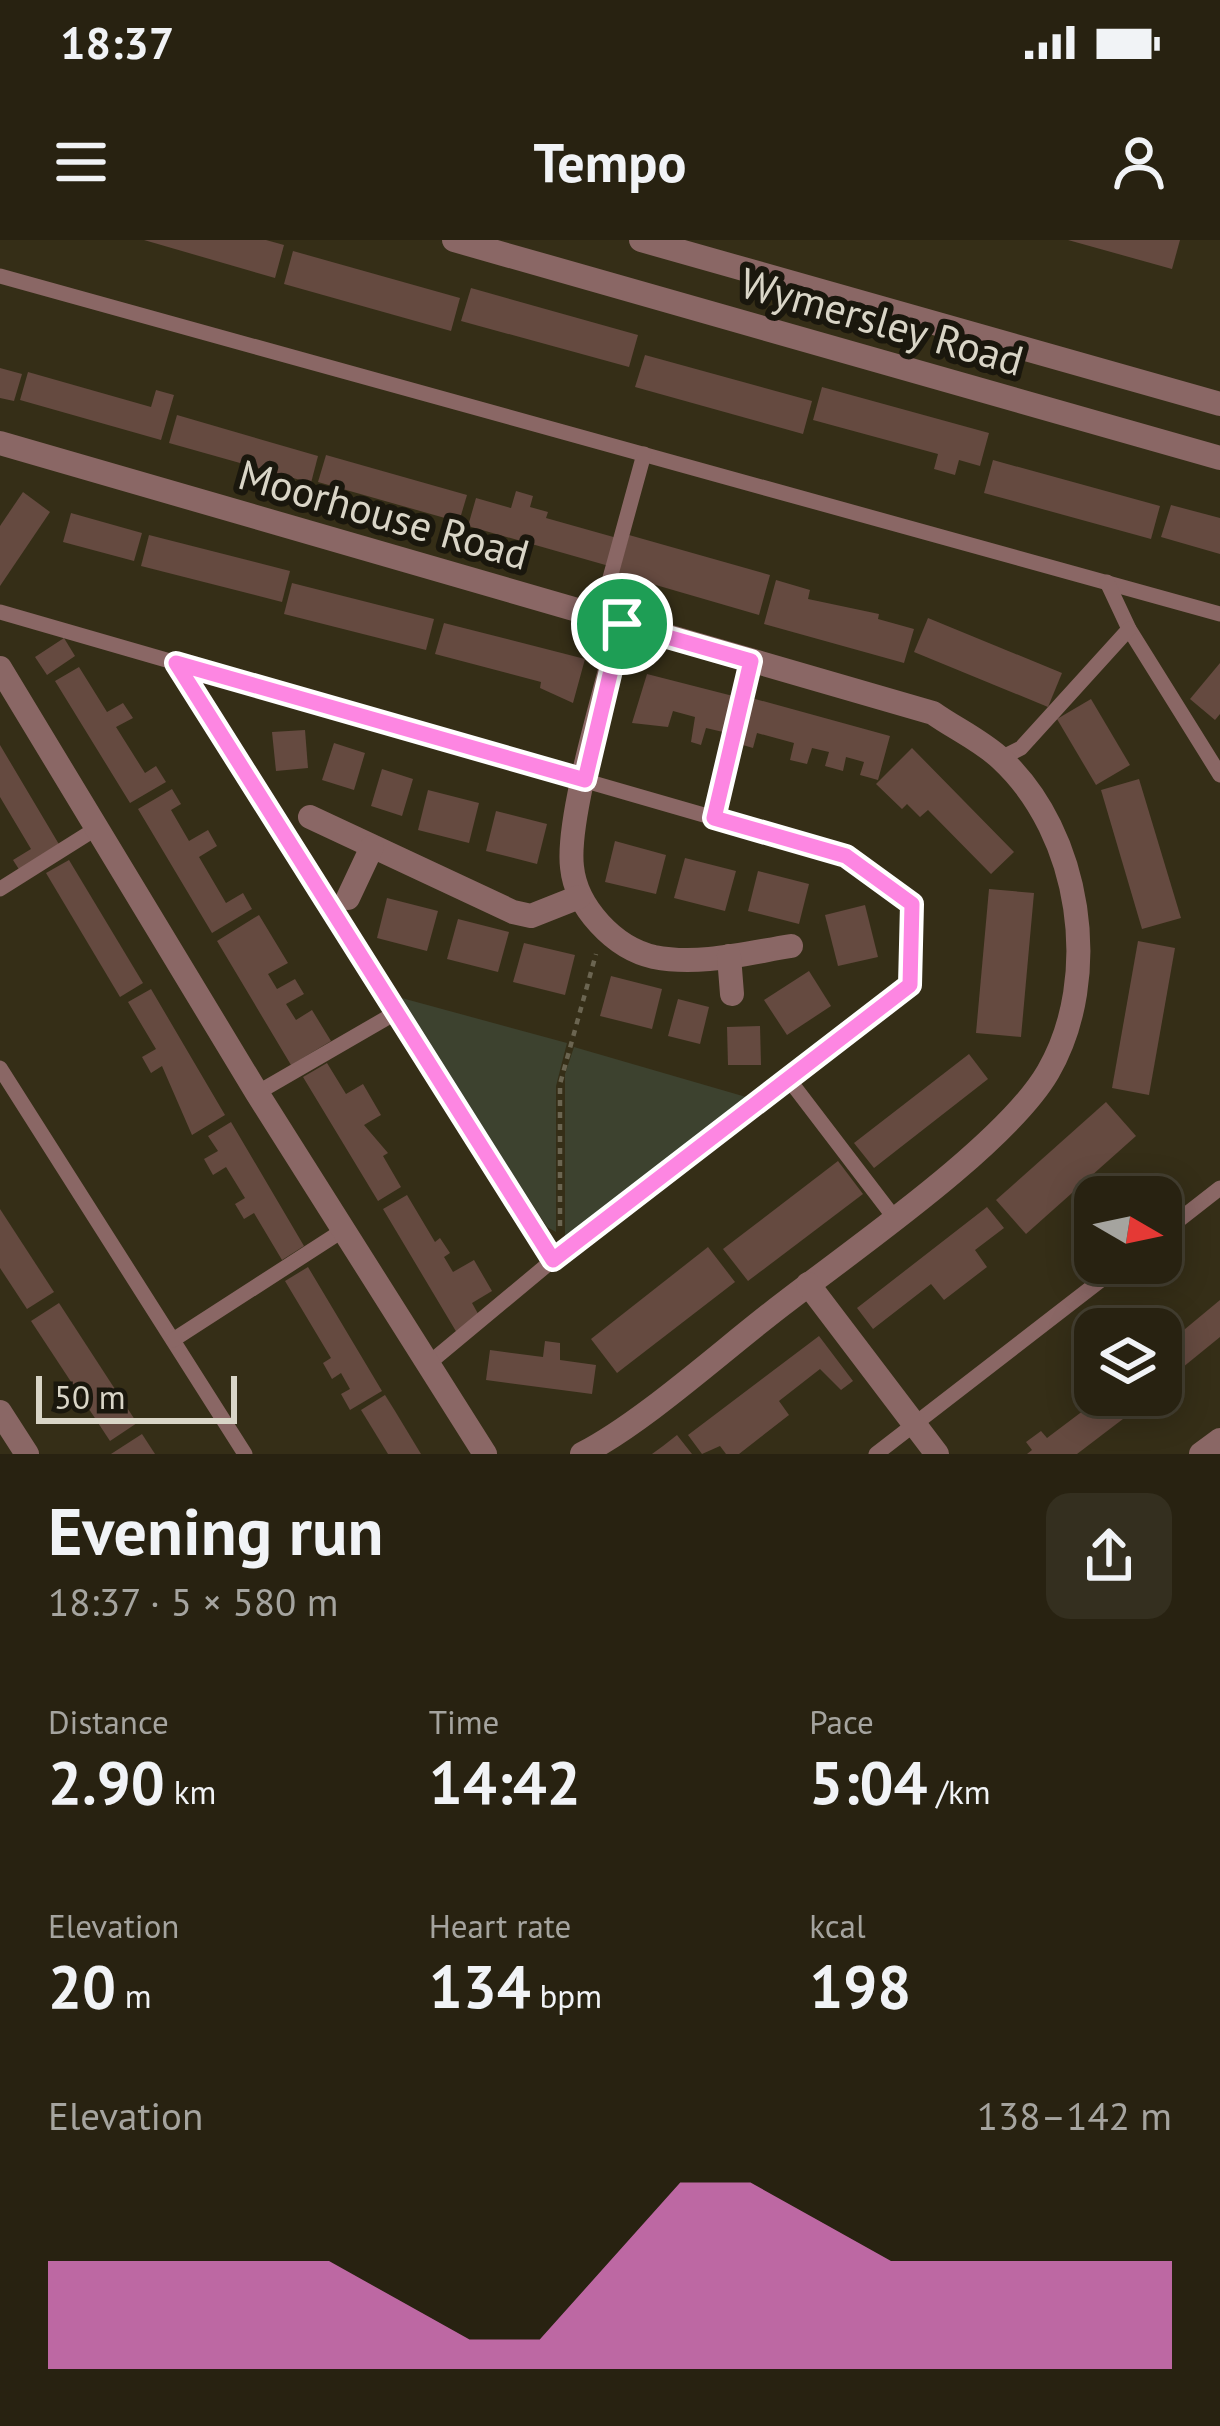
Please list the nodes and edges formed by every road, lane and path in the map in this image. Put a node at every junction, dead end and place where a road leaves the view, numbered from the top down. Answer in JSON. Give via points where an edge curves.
{"nodes":[{"id":1,"x":454,"y":240,"type":"edge"},
{"id":2,"x":640,"y":240,"type":"edge"},
{"id":3,"x":0,"y":276,"type":"edge"},
{"id":4,"x":1220,"y":404,"type":"edge"},
{"id":5,"x":0,"y":443,"type":"edge"},
{"id":6,"x":644,"y":454,"type":"junction"},
{"id":7,"x":1220,"y":458,"type":"edge"},
{"id":8,"x":1107,"y":582,"type":"junction"},
{"id":9,"x":0,"y":611,"type":"edge"},
{"id":10,"x":1220,"y":614,"type":"edge"},
{"id":11,"x":611,"y":621,"type":"junction"},
{"id":12,"x":1129,"y":629,"type":"junction"},
{"id":13,"x":751,"y":661,"type":"junction"},
{"id":14,"x":176,"y":663,"type":"junction"},
{"id":15,"x":0,"y":668,"type":"edge"},
{"id":16,"x":1001,"y":758,"type":"junction"},
{"id":17,"x":1220,"y":775,"type":"edge"},
{"id":18,"x":585,"y":780,"type":"junction"},
{"id":19,"x":310,"y":817,"type":"dead end"},
{"id":20,"x":714,"y":818,"type":"junction"},
{"id":21,"x":97,"y":828,"type":"junction"},
{"id":22,"x":372,"y":847,"type":"junction"},
{"id":23,"x":0,"y":889,"type":"edge"},
{"id":24,"x":579,"y":897,"type":"junction"},
{"id":25,"x":348,"y":898,"type":"dead end"},
{"id":26,"x":603,"y":928,"type":"junction"},
{"id":27,"x":791,"y":946,"type":"dead end"},
{"id":28,"x":729,"y":956,"type":"junction"},
{"id":29,"x":732,"y":994,"type":"dead end"},
{"id":30,"x":397,"y":1012,"type":"junction"},
{"id":31,"x":0,"y":1068,"type":"edge"},
{"id":32,"x":790,"y":1081,"type":"junction"},
{"id":33,"x":257,"y":1093,"type":"junction"},
{"id":34,"x":1220,"y":1188,"type":"edge"},
{"id":35,"x":893,"y":1216,"type":"junction"},
{"id":36,"x":1182,"y":1218,"type":"edge"},
{"id":37,"x":345,"y":1229,"type":"junction"},
{"id":38,"x":553,"y":1260,"type":"junction"},
{"id":39,"x":808,"y":1284,"type":"junction"},
{"id":40,"x":1096,"y":1284,"type":"edge"},
{"id":41,"x":173,"y":1340,"type":"junction"},
{"id":42,"x":428,"y":1364,"type":"junction"},
{"id":43,"x":0,"y":1412,"type":"edge"},
{"id":44,"x":915,"y":1425,"type":"junction"},
{"id":45,"x":27,"y":1454,"type":"edge"},
{"id":46,"x":245,"y":1454,"type":"edge"},
{"id":47,"x":485,"y":1454,"type":"edge"},
{"id":48,"x":582,"y":1454,"type":"edge"},
{"id":49,"x":876,"y":1454,"type":"edge"},
{"id":50,"x":938,"y":1454,"type":"edge"}],
"edges":[{"from":1,"to":7,"type":"street","name":"Wymersley Road"},
{"from":2,"to":4,"type":"street","name":"Wymersley Road"},
{"from":3,"to":6,"type":"lane"},
{"from":5,"to":11,"type":"street","name":"Moorhouse Road"},
{"from":6,"to":8,"type":"lane"},
{"from":6,"to":11,"type":"lane"},
{"from":8,"to":10,"type":"lane"},
{"from":8,"to":12,"type":"lane"},
{"from":9,"to":14,"type":"lane"},
{"from":11,"to":13,"type":"street","name":"Moorhouse Road"},
{"from":11,"to":18,"type":"street"},
{"from":12,"to":16,"type":"lane","via":[[1021,748]]},
{"from":12,"to":17,"type":"lane"},
{"from":13,"to":16,"type":"street","name":"Moorhouse Road","via":[[932,713]]},
{"from":13,"to":20,"type":"lane"},
{"from":14,"to":18,"type":"lane"},
{"from":14,"to":30,"type":"lane"},
{"from":15,"to":21,"type":"street"},
{"from":16,"to":35,"type":"street","name":"Moorhouse Road","via":[[1045,814],[1065,867],[1079,963],[1069,1016],[1047,1073],[988,1142]]},
{"from":18,"to":20,"type":"lane"},
{"from":18,"to":24,"type":"street","via":[[571,864]]},
{"from":19,"to":22,"type":"street"},
{"from":20,"to":32,"type":"lane","via":[[846,856],[912,904],[910,985]]},
{"from":21,"to":23,"type":"lane"},
{"from":21,"to":33,"type":"street"},
{"from":22,"to":24,"type":"street","via":[[513,912],[531,916]]},
{"from":22,"to":25,"type":"street"},
{"from":24,"to":26,"type":"street"},
{"from":26,"to":28,"type":"street","via":[[650,956]]},
{"from":26,"to":38,"type":"path","via":[[560,1084]]},
{"from":27,"to":28,"type":"street"},
{"from":28,"to":29,"type":"street"},
{"from":30,"to":33,"type":"lane"},
{"from":30,"to":38,"type":"lane"},
{"from":31,"to":41,"type":"lane"},
{"from":32,"to":35,"type":"lane"},
{"from":32,"to":38,"type":"lane"},
{"from":33,"to":37,"type":"street"},
{"from":34,"to":36,"type":"lane"},
{"from":35,"to":39,"type":"street","name":"Moorhouse Road"},
{"from":37,"to":41,"type":"lane"},
{"from":37,"to":42,"type":"street"},
{"from":38,"to":42,"type":"lane"},
{"from":39,"to":44,"type":"street"},
{"from":39,"to":48,"type":"street","name":"Moorhouse Road"},
{"from":40,"to":44,"type":"lane"},
{"from":41,"to":46,"type":"lane"},
{"from":42,"to":47,"type":"street"},
{"from":43,"to":45,"type":"street"},
{"from":44,"to":49,"type":"lane"},
{"from":44,"to":50,"type":"street"}]}
